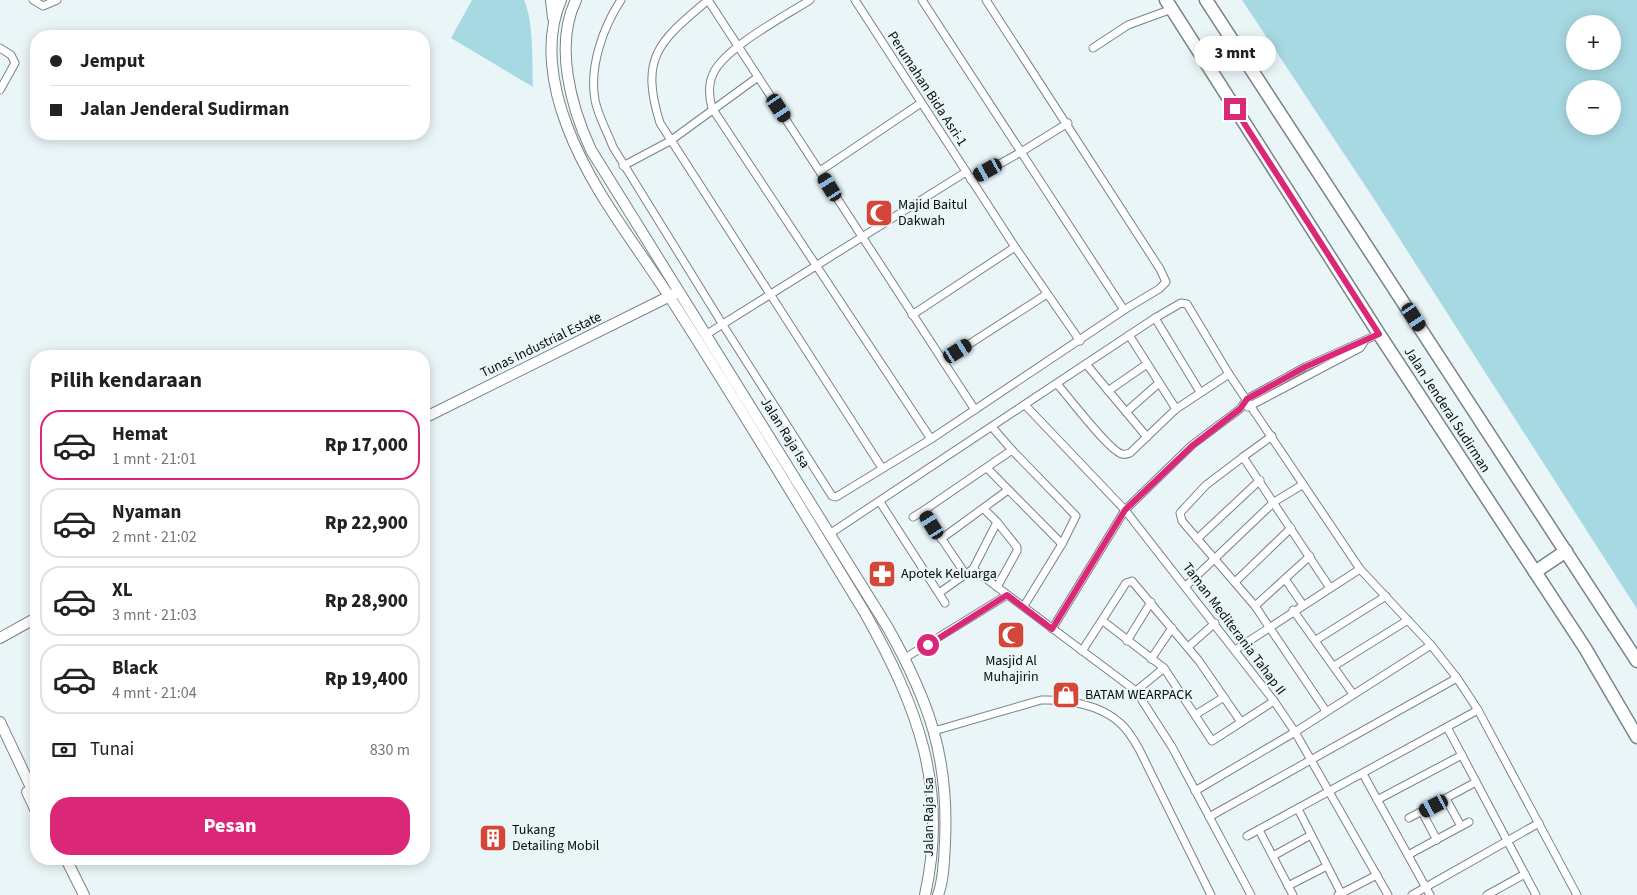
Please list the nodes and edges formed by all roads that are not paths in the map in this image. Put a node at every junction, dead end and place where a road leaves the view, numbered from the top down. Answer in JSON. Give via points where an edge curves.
{"nodes":[{"id":1,"x":33,"y":0,"type":"edge"},
{"id":2,"x":57,"y":0,"type":"edge"},
{"id":3,"x":551,"y":0,"type":"edge"},
{"id":4,"x":562,"y":0,"type":"edge"},
{"id":5,"x":576,"y":0,"type":"edge"},
{"id":6,"x":621,"y":0,"type":"edge"},
{"id":7,"x":708,"y":0,"type":"edge"},
{"id":8,"x":810,"y":0,"type":"edge"},
{"id":9,"x":866,"y":0,"type":"edge"},
{"id":10,"x":922,"y":0,"type":"edge"},
{"id":11,"x":986,"y":0,"type":"edge"},
{"id":12,"x":1206,"y":0,"type":"edge"},
{"id":13,"x":857,"y":2,"type":"edge"},
{"id":14,"x":1169,"y":5,"type":"edge"},
{"id":15,"x":554,"y":24,"type":"junction"},
{"id":16,"x":737,"y":47,"type":"junction"},
{"id":17,"x":0,"y":48,"type":"edge"},
{"id":18,"x":1093,"y":48,"type":"dead end"},
{"id":19,"x":758,"y":76,"type":"junction"},
{"id":20,"x":0,"y":90,"type":"edge"},
{"id":21,"x":921,"y":103,"type":"junction"},
{"id":22,"x":712,"y":108,"type":"junction"},
{"id":23,"x":1068,"y":123,"type":"junction"},
{"id":24,"x":670,"y":141,"type":"junction"},
{"id":25,"x":1021,"y":152,"type":"junction"},
{"id":26,"x":623,"y":166,"type":"junction"},
{"id":27,"x":820,"y":171,"type":"junction"},
{"id":28,"x":966,"y":172,"type":"junction"},
{"id":29,"x":972,"y":180,"type":"junction"},
{"id":30,"x":862,"y":237,"type":"junction"},
{"id":31,"x":1015,"y":247,"type":"junction"},
{"id":32,"x":816,"y":266,"type":"junction"},
{"id":33,"x":679,"y":291,"type":"junction"},
{"id":34,"x":770,"y":294,"type":"junction"},
{"id":35,"x":1047,"y":294,"type":"junction"},
{"id":36,"x":670,"y":296,"type":"junction"},
{"id":37,"x":1124,"y":310,"type":"junction"},
{"id":38,"x":912,"y":315,"type":"junction"},
{"id":39,"x":1155,"y":318,"type":"junction"},
{"id":40,"x":723,"y":325,"type":"junction"},
{"id":41,"x":706,"y":334,"type":"junction"},
{"id":42,"x":1379,"y":334,"type":"junction"},
{"id":43,"x":1129,"y":335,"type":"junction"},
{"id":44,"x":1080,"y":340,"type":"junction"},
{"id":45,"x":1360,"y":344,"type":"junction"},
{"id":46,"x":943,"y":361,"type":"junction"},
{"id":47,"x":1086,"y":364,"type":"junction"},
{"id":48,"x":1147,"y":364,"type":"junction"},
{"id":49,"x":1229,"y":374,"type":"junction"},
{"id":50,"x":1159,"y":383,"type":"junction"},
{"id":51,"x":1057,"y":384,"type":"junction"},
{"id":52,"x":1274,"y":384,"type":"junction"},
{"id":53,"x":1108,"y":391,"type":"junction"},
{"id":54,"x":1200,"y":392,"type":"junction"},
{"id":55,"x":1278,"y":392,"type":"junction"},
{"id":56,"x":1247,"y":399,"type":"junction"},
{"id":57,"x":1025,"y":405,"type":"junction"},
{"id":58,"x":1252,"y":406,"type":"junction"},
{"id":59,"x":1176,"y":409,"type":"junction"},
{"id":60,"x":1240,"y":409,"type":"junction"},
{"id":61,"x":975,"y":410,"type":"junction"},
{"id":62,"x":1126,"y":412,"type":"junction"},
{"id":63,"x":430,"y":415,"type":"edge"},
{"id":64,"x":992,"y":427,"type":"junction"},
{"id":65,"x":1272,"y":436,"type":"junction"},
{"id":66,"x":1147,"y":437,"type":"junction"},
{"id":67,"x":931,"y":439,"type":"junction"},
{"id":68,"x":1012,"y":450,"type":"junction"},
{"id":69,"x":1243,"y":457,"type":"junction"},
{"id":70,"x":882,"y":468,"type":"junction"},
{"id":71,"x":987,"y":468,"type":"junction"},
{"id":72,"x":1260,"y":480,"type":"junction"},
{"id":73,"x":1302,"y":485,"type":"junction"},
{"id":74,"x":1008,"y":490,"type":"junction"},
{"id":75,"x":880,"y":502,"type":"junction"},
{"id":76,"x":1274,"y":502,"type":"junction"},
{"id":77,"x":984,"y":509,"type":"junction"},
{"id":78,"x":1125,"y":510,"type":"junction"},
{"id":79,"x":924,"y":511,"type":"junction"},
{"id":80,"x":913,"y":517,"type":"dead end"},
{"id":81,"x":997,"y":522,"type":"junction"},
{"id":82,"x":1292,"y":528,"type":"junction"},
{"id":83,"x":831,"y":533,"type":"junction"},
{"id":84,"x":941,"y":539,"type":"junction"},
{"id":85,"x":1198,"y":539,"type":"junction"},
{"id":86,"x":1062,"y":544,"type":"junction"},
{"id":87,"x":1566,"y":551,"type":"junction"},
{"id":88,"x":1310,"y":556,"type":"junction"},
{"id":89,"x":1216,"y":559,"type":"junction"},
{"id":90,"x":973,"y":568,"type":"junction"},
{"id":91,"x":1360,"y":569,"type":"junction"},
{"id":92,"x":1535,"y":572,"type":"junction"},
{"id":93,"x":966,"y":574,"type":"junction"},
{"id":94,"x":1285,"y":579,"type":"junction"},
{"id":95,"x":1234,"y":582,"type":"junction"},
{"id":96,"x":1186,"y":586,"type":"junction"},
{"id":97,"x":997,"y":587,"type":"junction"},
{"id":98,"x":1330,"y":588,"type":"junction"},
{"id":99,"x":939,"y":593,"type":"junction"},
{"id":100,"x":1007,"y":595,"type":"junction"},
{"id":101,"x":1386,"y":596,"type":"junction"},
{"id":102,"x":1151,"y":602,"type":"junction"},
{"id":103,"x":945,"y":603,"type":"dead end"},
{"id":104,"x":1303,"y":605,"type":"junction"},
{"id":105,"x":1024,"y":606,"type":"junction"},
{"id":106,"x":1255,"y":606,"type":"junction"},
{"id":107,"x":1294,"y":610,"type":"junction"},
{"id":108,"x":1408,"y":620,"type":"junction"},
{"id":109,"x":30,"y":621,"type":"edge"},
{"id":110,"x":1102,"y":621,"type":"junction"},
{"id":111,"x":1215,"y":623,"type":"junction"},
{"id":112,"x":1270,"y":627,"type":"junction"},
{"id":113,"x":1172,"y":628,"type":"junction"},
{"id":114,"x":1052,"y":629,"type":"junction"},
{"id":115,"x":0,"y":638,"type":"edge"},
{"id":116,"x":1127,"y":640,"type":"junction"},
{"id":117,"x":1316,"y":640,"type":"junction"},
{"id":118,"x":1431,"y":645,"type":"junction"},
{"id":119,"x":1188,"y":647,"type":"junction"},
{"id":120,"x":1235,"y":650,"type":"junction"},
{"id":121,"x":1082,"y":651,"type":"junction"},
{"id":122,"x":905,"y":658,"type":"junction"},
{"id":123,"x":1151,"y":659,"type":"junction"},
{"id":124,"x":1637,"y":661,"type":"edge"},
{"id":125,"x":1334,"y":666,"type":"junction"},
{"id":126,"x":1164,"y":668,"type":"junction"},
{"id":127,"x":1458,"y":678,"type":"junction"},
{"id":128,"x":1136,"y":691,"type":"junction"},
{"id":129,"x":1352,"y":694,"type":"junction"},
{"id":130,"x":1224,"y":697,"type":"junction"},
{"id":131,"x":1274,"y":701,"type":"junction"},
{"id":132,"x":1478,"y":710,"type":"junction"},
{"id":133,"x":1326,"y":711,"type":"junction"},
{"id":134,"x":1195,"y":715,"type":"junction"},
{"id":135,"x":0,"y":722,"type":"edge"},
{"id":136,"x":1241,"y":722,"type":"junction"},
{"id":137,"x":1447,"y":727,"type":"junction"},
{"id":138,"x":934,"y":731,"type":"junction"},
{"id":139,"x":1295,"y":732,"type":"junction"},
{"id":140,"x":0,"y":737,"type":"edge"},
{"id":141,"x":1637,"y":737,"type":"edge"},
{"id":142,"x":1462,"y":755,"type":"junction"},
{"id":143,"x":1310,"y":760,"type":"junction"},
{"id":144,"x":1363,"y":774,"type":"junction"},
{"id":145,"x":1476,"y":782,"type":"junction"},
{"id":146,"x":30,"y":785,"type":"edge"},
{"id":147,"x":1195,"y":791,"type":"junction"},
{"id":148,"x":1329,"y":793,"type":"junction"},
{"id":149,"x":30,"y":799,"type":"edge"},
{"id":150,"x":1446,"y":799,"type":"junction"},
{"id":151,"x":1377,"y":800,"type":"junction"},
{"id":152,"x":1298,"y":809,"type":"junction"},
{"id":153,"x":1422,"y":812,"type":"junction"},
{"id":154,"x":933,"y":816,"type":"junction"},
{"id":155,"x":946,"y":816,"type":"junction"},
{"id":156,"x":1209,"y":817,"type":"junction"},
{"id":157,"x":1409,"y":818,"type":"dead end"},
{"id":158,"x":1469,"y":822,"type":"dead end"},
{"id":159,"x":1539,"y":823,"type":"junction"},
{"id":160,"x":1461,"y":826,"type":"junction"},
{"id":161,"x":1259,"y":830,"type":"junction"},
{"id":162,"x":1311,"y":835,"type":"junction"},
{"id":163,"x":1246,"y":836,"type":"dead end"},
{"id":164,"x":1437,"y":840,"type":"junction"},
{"id":165,"x":1508,"y":840,"type":"junction"},
{"id":166,"x":1408,"y":855,"type":"junction"},
{"id":167,"x":1273,"y":856,"type":"junction"},
{"id":168,"x":63,"y":865,"type":"edge"},
{"id":169,"x":69,"y":865,"type":"edge"},
{"id":170,"x":1327,"y":866,"type":"junction"},
{"id":171,"x":1525,"y":874,"type":"junction"},
{"id":172,"x":1377,"y":875,"type":"junction"},
{"id":173,"x":1288,"y":886,"type":"junction"},
{"id":174,"x":1426,"y":887,"type":"junction"},
{"id":175,"x":1340,"y":894,"type":"edge"},
{"id":176,"x":77,"y":895,"type":"edge"},
{"id":177,"x":84,"y":895,"type":"edge"},
{"id":178,"x":925,"y":895,"type":"edge"},
{"id":179,"x":938,"y":895,"type":"edge"},
{"id":180,"x":1211,"y":895,"type":"edge"},
{"id":181,"x":1250,"y":895,"type":"edge"},
{"id":182,"x":1293,"y":895,"type":"edge"},
{"id":183,"x":1388,"y":895,"type":"edge"},
{"id":184,"x":1412,"y":895,"type":"edge"},
{"id":185,"x":1430,"y":895,"type":"edge"},
{"id":186,"x":1487,"y":895,"type":"edge"},
{"id":187,"x":1536,"y":895,"type":"edge"},
{"id":188,"x":1577,"y":895,"type":"edge"}],
"edges":[{"from":1,"to":2,"type":"street","via":[[43,6]]},
{"from":3,"to":15,"type":"main road"},
{"from":4,"to":15,"type":"main road","name":"Jalan Raja Isa"},
{"from":5,"to":33,"type":"main road","name":"Jalan Raja Isa","via":[[566,29],[566,52],[583,133],[604,173]]},
{"from":6,"to":26,"type":"street","via":[[602,40],[593,86],[600,115]]},
{"from":7,"to":16,"type":"street"},
{"from":7,"to":24,"type":"street","via":[[669,33],[656,58],[652,93],[660,123]]},
{"from":8,"to":16,"type":"street"},
{"from":9,"to":13,"type":"street"},
{"from":10,"to":25,"type":"street"},
{"from":11,"to":23,"type":"street"},
{"from":12,"to":87,"type":"highway","name":"Jalan Jenderal Sudirman"},
{"from":13,"to":21,"type":"street","name":"Perumahan Bida Asri-1"},
{"from":14,"to":18,"type":"street","via":[[1128,25]]},
{"from":14,"to":42,"type":"highway","name":"Jalan Jenderal Sudirman"},
{"from":15,"to":36,"type":"main road","name":"Jalan Raja Isa","via":[[555,80],[566,124],[578,152],[631,242]]},
{"from":16,"to":19,"type":"street"},
{"from":16,"to":22,"type":"street","via":[[713,73],[709,92]]},
{"from":17,"to":20,"type":"street","via":[[16,63]]},
{"from":19,"to":22,"type":"street"},
{"from":19,"to":27,"type":"street"},
{"from":21,"to":27,"type":"street"},
{"from":21,"to":28,"type":"street","name":"Perumahan Bida Asri-1"},
{"from":22,"to":24,"type":"street"},
{"from":22,"to":32,"type":"street"},
{"from":23,"to":25,"type":"street"},
{"from":23,"to":37,"type":"street","via":[[1164,277],[1165,285]]},
{"from":24,"to":26,"type":"street"},
{"from":24,"to":34,"type":"street"},
{"from":25,"to":29,"type":"street"},
{"from":25,"to":37,"type":"street"},
{"from":26,"to":40,"type":"street"},
{"from":27,"to":30,"type":"street"},
{"from":28,"to":29,"type":"street","name":"Perumahan Bida Asri-1"},
{"from":28,"to":30,"type":"street"},
{"from":29,"to":31,"type":"street","name":"Perumahan Bida Asri-1"},
{"from":30,"to":32,"type":"street"},
{"from":30,"to":38,"type":"street"},
{"from":31,"to":35,"type":"street","name":"Perumahan Bida Asri-1"},
{"from":31,"to":38,"type":"street"},
{"from":32,"to":34,"type":"street"},
{"from":32,"to":67,"type":"street"},
{"from":33,"to":36,"type":"main road","name":"Tunas Industrial Estate"},
{"from":33,"to":41,"type":"main road","name":"Jalan Raja Isa"},
{"from":34,"to":40,"type":"street"},
{"from":34,"to":70,"type":"street"},
{"from":35,"to":44,"type":"street","name":"Perumahan Bida Asri-1"},
{"from":35,"to":46,"type":"street"},
{"from":36,"to":63,"type":"main road","name":"Tunas Industrial Estate"},
{"from":36,"to":154,"type":"main road","name":"Jalan Raja Isa","via":[[890,658],[921,737],[930,773]]},
{"from":37,"to":44,"type":"street"},
{"from":38,"to":46,"type":"street"},
{"from":39,"to":43,"type":"street"},
{"from":39,"to":49,"type":"street","via":[[1181,303],[1187,304]]},
{"from":39,"to":54,"type":"street"},
{"from":40,"to":41,"type":"street"},
{"from":40,"to":70,"type":"street","via":[[832,496],[840,496]]},
{"from":41,"to":83,"type":"main road","name":"Jalan Raja Isa"},
{"from":42,"to":45,"type":"street"},
{"from":42,"to":92,"type":"highway","name":"Jalan Jenderal Sudirman"},
{"from":43,"to":47,"type":"street"},
{"from":43,"to":48,"type":"street"},
{"from":44,"to":61,"type":"street"},
{"from":45,"to":52,"type":"street"},
{"from":45,"to":55,"type":"street"},
{"from":46,"to":61,"type":"street"},
{"from":47,"to":51,"type":"street"},
{"from":47,"to":53,"type":"street"},
{"from":48,"to":50,"type":"street"},
{"from":48,"to":53,"type":"street"},
{"from":49,"to":54,"type":"street"},
{"from":49,"to":56,"type":"street"},
{"from":50,"to":59,"type":"street"},
{"from":50,"to":62,"type":"street"},
{"from":51,"to":57,"type":"street"},
{"from":51,"to":66,"type":"street","via":[[1120,454],[1130,453]]},
{"from":52,"to":55,"type":"street"},
{"from":52,"to":56,"type":"street"},
{"from":53,"to":62,"type":"street"},
{"from":54,"to":59,"type":"street"},
{"from":55,"to":58,"type":"street"},
{"from":56,"to":58,"type":"street"},
{"from":56,"to":60,"type":"street"},
{"from":57,"to":64,"type":"street"},
{"from":57,"to":78,"type":"street","name":"Taman Mediterania Tahap II"},
{"from":58,"to":60,"type":"street"},
{"from":58,"to":65,"type":"street"},
{"from":59,"to":66,"type":"street"},
{"from":60,"to":78,"type":"street","via":[[1192,446]]},
{"from":61,"to":67,"type":"street"},
{"from":62,"to":66,"type":"street"},
{"from":64,"to":68,"type":"street"},
{"from":64,"to":75,"type":"street"},
{"from":65,"to":69,"type":"street"},
{"from":65,"to":73,"type":"street"},
{"from":67,"to":70,"type":"street"},
{"from":68,"to":71,"type":"street"},
{"from":68,"to":86,"type":"street","via":[[1076,515]]},
{"from":69,"to":72,"type":"street"},
{"from":69,"to":85,"type":"street","via":[[1206,485],[1181,510],[1180,519]]},
{"from":71,"to":74,"type":"street"},
{"from":71,"to":79,"type":"street"},
{"from":72,"to":76,"type":"street"},
{"from":72,"to":85,"type":"street"},
{"from":73,"to":76,"type":"street"},
{"from":73,"to":91,"type":"street"},
{"from":74,"to":77,"type":"street"},
{"from":74,"to":86,"type":"street"},
{"from":75,"to":83,"type":"street"},
{"from":75,"to":99,"type":"street"},
{"from":76,"to":82,"type":"street"},
{"from":76,"to":89,"type":"street"},
{"from":77,"to":81,"type":"street"},
{"from":77,"to":84,"type":"street"},
{"from":78,"to":96,"type":"street","name":"Taman Mediterania Tahap II"},
{"from":78,"to":114,"type":"street"},
{"from":79,"to":80,"type":"street"},
{"from":79,"to":84,"type":"street"},
{"from":81,"to":90,"type":"street"},
{"from":81,"to":97,"type":"street","via":[[1017,548]]},
{"from":82,"to":88,"type":"street"},
{"from":82,"to":95,"type":"street"},
{"from":83,"to":122,"type":"main road","name":"Jalan Raja Isa"},
{"from":84,"to":93,"type":"street"},
{"from":85,"to":89,"type":"street"},
{"from":86,"to":105,"type":"street"},
{"from":87,"to":92,"type":"highway"},
{"from":87,"to":124,"type":"highway","name":"Jalan Jenderal Sudirman"},
{"from":88,"to":94,"type":"street"},
{"from":88,"to":98,"type":"street"},
{"from":89,"to":95,"type":"street"},
{"from":89,"to":96,"type":"street"},
{"from":90,"to":93,"type":"street"},
{"from":90,"to":97,"type":"street"},
{"from":91,"to":98,"type":"street"},
{"from":91,"to":101,"type":"street"},
{"from":92,"to":141,"type":"highway","name":"Jalan Jenderal Sudirman","via":[[1585,648]]},
{"from":93,"to":99,"type":"street"},
{"from":94,"to":104,"type":"street"},
{"from":94,"to":106,"type":"street"},
{"from":95,"to":106,"type":"street"},
{"from":96,"to":111,"type":"street","name":"Taman Mediterania Tahap II"},
{"from":97,"to":100,"type":"street"},
{"from":98,"to":104,"type":"street"},
{"from":99,"to":103,"type":"street"},
{"from":100,"to":105,"type":"street"},
{"from":100,"to":122,"type":"street"},
{"from":101,"to":108,"type":"street"},
{"from":101,"to":117,"type":"street"},
{"from":102,"to":110,"type":"street","via":[[1136,583],[1126,583]]},
{"from":102,"to":113,"type":"street"},
{"from":102,"to":116,"type":"street"},
{"from":104,"to":107,"type":"street"},
{"from":105,"to":114,"type":"street"},
{"from":106,"to":112,"type":"street"},
{"from":107,"to":112,"type":"street"},
{"from":107,"to":117,"type":"street"},
{"from":108,"to":118,"type":"street"},
{"from":108,"to":125,"type":"street"},
{"from":109,"to":115,"type":"main road"},
{"from":110,"to":116,"type":"street"},
{"from":110,"to":121,"type":"street"},
{"from":111,"to":119,"type":"street"},
{"from":111,"to":120,"type":"street","name":"Taman Mediterania Tahap II"},
{"from":112,"to":120,"type":"street"},
{"from":112,"to":133,"type":"street"},
{"from":113,"to":119,"type":"street"},
{"from":113,"to":123,"type":"street"},
{"from":114,"to":121,"type":"street"},
{"from":116,"to":123,"type":"street"},
{"from":117,"to":125,"type":"street"},
{"from":118,"to":127,"type":"street"},
{"from":118,"to":129,"type":"street"},
{"from":119,"to":130,"type":"street"},
{"from":120,"to":131,"type":"street","name":"Taman Mediterania Tahap II"},
{"from":121,"to":128,"type":"street"},
{"from":122,"to":138,"type":"main road","name":"Jalan Raja Isa","via":[[926,704]]},
{"from":123,"to":126,"type":"street"},
{"from":125,"to":129,"type":"street"},
{"from":126,"to":128,"type":"street"},
{"from":126,"to":134,"type":"street"},
{"from":127,"to":132,"type":"street"},
{"from":127,"to":143,"type":"street"},
{"from":128,"to":147,"type":"street","via":[[1172,747]]},
{"from":129,"to":133,"type":"street"},
{"from":130,"to":134,"type":"street"},
{"from":130,"to":136,"type":"street"},
{"from":131,"to":136,"type":"street"},
{"from":131,"to":139,"type":"street","name":"Taman Mediterania Tahap II"},
{"from":132,"to":137,"type":"street"},
{"from":132,"to":159,"type":"street"},
{"from":133,"to":139,"type":"street"},
{"from":134,"to":136,"type":"street","via":[[1212,741]]},
{"from":135,"to":146,"type":"main road"},
{"from":137,"to":142,"type":"street"},
{"from":137,"to":144,"type":"street"},
{"from":138,"to":155,"type":"main road","name":"Jalan Raja Isa","via":[[943,771]]},
{"from":138,"to":180,"type":"street","via":[[1054,699],[1094,708],[1116,720],[1139,749]]},
{"from":139,"to":143,"type":"street","name":"Taman Mediterania Tahap II"},
{"from":139,"to":147,"type":"street"},
{"from":140,"to":149,"type":"main road"},
{"from":142,"to":145,"type":"street"},
{"from":142,"to":151,"type":"street"},
{"from":143,"to":148,"type":"street","name":"Taman Mediterania Tahap II"},
{"from":143,"to":156,"type":"street"},
{"from":144,"to":148,"type":"street"},
{"from":144,"to":151,"type":"street"},
{"from":145,"to":150,"type":"street"},
{"from":145,"to":165,"type":"street"},
{"from":147,"to":156,"type":"street"},
{"from":148,"to":152,"type":"street"},
{"from":148,"to":172,"type":"street","name":"Taman Mediterania Tahap II"},
{"from":150,"to":153,"type":"street"},
{"from":150,"to":160,"type":"street"},
{"from":151,"to":166,"type":"street"},
{"from":152,"to":161,"type":"street"},
{"from":152,"to":162,"type":"street"},
{"from":153,"to":157,"type":"street"},
{"from":153,"to":164,"type":"street"},
{"from":154,"to":155,"type":"main road"},
{"from":154,"to":178,"type":"main road","name":"Jalan Raja Isa","via":[[932,858]]},
{"from":155,"to":179,"type":"main road","name":"Jalan Raja Isa"},
{"from":156,"to":181,"type":"street"},
{"from":158,"to":160,"type":"street"},
{"from":159,"to":165,"type":"street"},
{"from":159,"to":188,"type":"street"},
{"from":160,"to":164,"type":"street"},
{"from":161,"to":163,"type":"street"},
{"from":161,"to":167,"type":"street"},
{"from":162,"to":167,"type":"street"},
{"from":162,"to":170,"type":"street"},
{"from":164,"to":166,"type":"street"},
{"from":165,"to":171,"type":"street"},
{"from":165,"to":174,"type":"street"},
{"from":166,"to":174,"type":"street"},
{"from":167,"to":173,"type":"street"},
{"from":168,"to":176,"type":"main road"},
{"from":169,"to":177,"type":"main road"},
{"from":170,"to":173,"type":"street"},
{"from":170,"to":175,"type":"street"},
{"from":171,"to":186,"type":"street"},
{"from":171,"to":187,"type":"street"},
{"from":172,"to":175,"type":"street"},
{"from":172,"to":183,"type":"street","name":"Taman Mediterania Tahap II"},
{"from":173,"to":182,"type":"street"},
{"from":174,"to":184,"type":"street"},
{"from":174,"to":185,"type":"street"}]}
